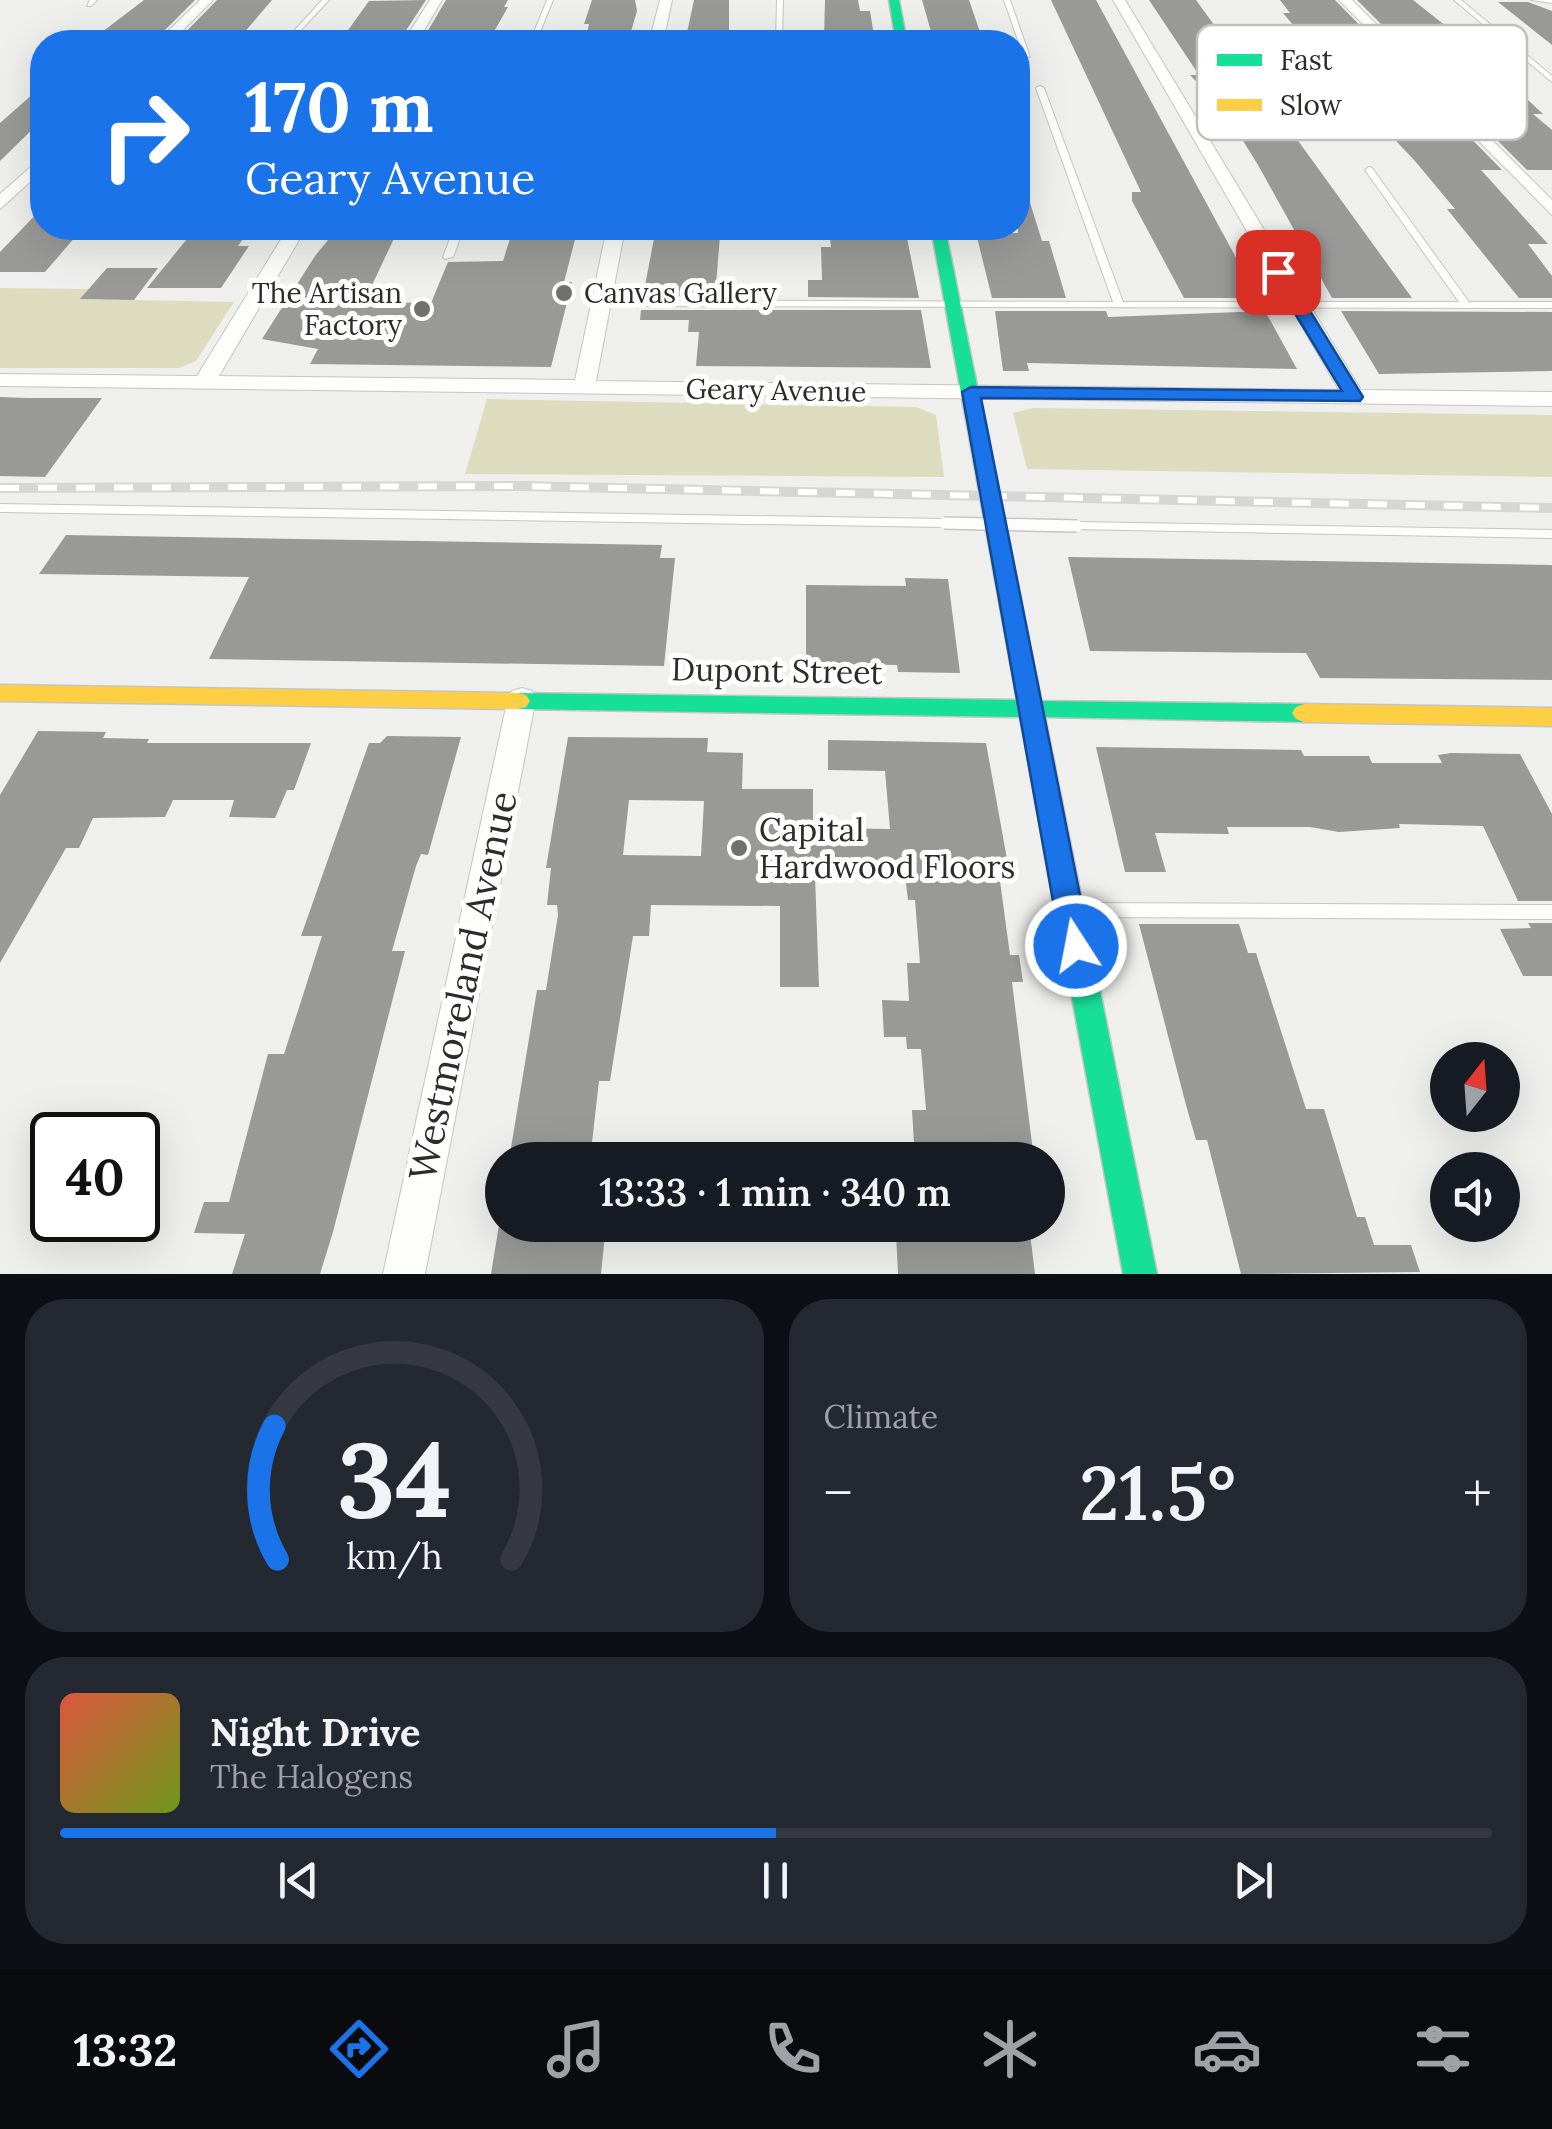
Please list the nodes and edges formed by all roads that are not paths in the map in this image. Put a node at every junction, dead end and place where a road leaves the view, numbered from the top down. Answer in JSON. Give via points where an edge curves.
{"nodes":[{"id":1,"x":207,"y":0,"type":"edge"},
{"id":2,"x":326,"y":0,"type":"edge"},
{"id":3,"x":436,"y":0,"type":"edge"},
{"id":4,"x":550,"y":0,"type":"edge"},
{"id":5,"x":666,"y":0,"type":"edge"},
{"id":6,"x":780,"y":0,"type":"edge"},
{"id":7,"x":894,"y":0,"type":"edge"},
{"id":8,"x":1008,"y":0,"type":"edge"},
{"id":9,"x":1119,"y":0,"type":"edge"},
{"id":10,"x":1345,"y":0,"type":"edge"},
{"id":11,"x":1457,"y":0,"type":"edge"},
{"id":12,"x":1534,"y":0,"type":"edge"},
{"id":13,"x":1552,"y":1,"type":"edge"},
{"id":14,"x":1370,"y":25,"type":"edge"},
{"id":15,"x":1487,"y":25,"type":"edge"},
{"id":16,"x":176,"y":30,"type":"edge"},
{"id":17,"x":299,"y":30,"type":"edge"},
{"id":18,"x":417,"y":30,"type":"edge"},
{"id":19,"x":538,"y":30,"type":"edge"},
{"id":20,"x":659,"y":30,"type":"edge"},
{"id":21,"x":779,"y":30,"type":"edge"},
{"id":22,"x":900,"y":30,"type":"edge"},
{"id":23,"x":1019,"y":30,"type":"edge"},
{"id":24,"x":1527,"y":59,"type":"edge"},
{"id":25,"x":1552,"y":80,"type":"edge"},
{"id":26,"x":1040,"y":88,"type":"dead end"},
{"id":27,"x":1197,"y":133,"type":"edge"},
{"id":28,"x":1201,"y":140,"type":"edge"},
{"id":29,"x":1483,"y":140,"type":"edge"},
{"id":30,"x":1369,"y":170,"type":"dead end"},
{"id":31,"x":30,"y":174,"type":"edge"},
{"id":32,"x":0,"y":204,"type":"edge"},
{"id":33,"x":1552,"y":210,"type":"edge"},
{"id":34,"x":290,"y":240,"type":"edge"},
{"id":35,"x":455,"y":240,"type":"edge"},
{"id":36,"x":613,"y":240,"type":"edge"},
{"id":37,"x":940,"y":240,"type":"edge"},
{"id":38,"x":448,"y":256,"type":"dead end"},
{"id":39,"x":599,"y":303,"type":"junction"},
{"id":40,"x":953,"y":304,"type":"junction"},
{"id":41,"x":1466,"y":304,"type":"junction"},
{"id":42,"x":1552,"y":305,"type":"edge"},
{"id":43,"x":1119,"y":306,"type":"junction"},
{"id":44,"x":1298,"y":306,"type":"junction"},
{"id":45,"x":0,"y":380,"type":"edge"},
{"id":46,"x":204,"y":383,"type":"junction"},
{"id":47,"x":584,"y":388,"type":"junction"},
{"id":48,"x":971,"y":392,"type":"junction"},
{"id":49,"x":1354,"y":397,"type":"junction"},
{"id":50,"x":1552,"y":399,"type":"edge"},
{"id":51,"x":0,"y":508,"type":"edge"},
{"id":52,"x":1552,"y":534,"type":"edge"},
{"id":53,"x":1,"y":694,"type":"edge"},
{"id":54,"x":522,"y":698,"type":"junction"},
{"id":55,"x":1032,"y":709,"type":"junction"},
{"id":56,"x":1548,"y":723,"type":"edge"},
{"id":57,"x":1068,"y":910,"type":"junction"},
{"id":58,"x":1552,"y":912,"type":"edge"},
{"id":59,"x":404,"y":1274,"type":"edge"},
{"id":60,"x":1140,"y":1274,"type":"edge"}],
"edges":[{"from":1,"to":16,"type":"street"},
{"from":2,"to":17,"type":"lane"},
{"from":3,"to":18,"type":"street"},
{"from":4,"to":19,"type":"lane"},
{"from":5,"to":20,"type":"street"},
{"from":6,"to":21,"type":"lane"},
{"from":7,"to":22,"type":"street"},
{"from":8,"to":23,"type":"lane"},
{"from":9,"to":27,"type":"street"},
{"from":10,"to":14,"type":"street"},
{"from":11,"to":15,"type":"lane"},
{"from":12,"to":13,"type":"lane"},
{"from":24,"to":25,"type":"lane"},
{"from":26,"to":43,"type":"lane"},
{"from":28,"to":44,"type":"street"},
{"from":29,"to":33,"type":"street"},
{"from":30,"to":41,"type":"lane"},
{"from":31,"to":32,"type":"street"},
{"from":34,"to":46,"type":"street"},
{"from":35,"to":38,"type":"lane"},
{"from":36,"to":39,"type":"street"},
{"from":37,"to":40,"type":"street"},
{"from":39,"to":40,"type":"lane"},
{"from":39,"to":47,"type":"street"},
{"from":40,"to":43,"type":"lane"},
{"from":40,"to":48,"type":"street"},
{"from":41,"to":42,"type":"lane"},
{"from":41,"to":44,"type":"lane"},
{"from":43,"to":44,"type":"lane"},
{"from":44,"to":49,"type":"street"},
{"from":45,"to":46,"type":"street","name":"Geary Avenue"},
{"from":46,"to":47,"type":"street","name":"Geary Avenue"},
{"from":47,"to":48,"type":"street","name":"Geary Avenue"},
{"from":48,"to":49,"type":"street","name":"Geary Avenue"},
{"from":48,"to":55,"type":"street"},
{"from":49,"to":50,"type":"street","name":"Geary Avenue"},
{"from":51,"to":52,"type":"lane","bridge":true},
{"from":53,"to":54,"type":"street","name":"Dupont Street"},
{"from":54,"to":55,"type":"street","name":"Dupont Street"},
{"from":54,"to":59,"type":"street","name":"Westmoreland Avenue"},
{"from":55,"to":56,"type":"street","name":"Dupont Street"},
{"from":55,"to":57,"type":"street"},
{"from":57,"to":58,"type":"lane"},
{"from":57,"to":60,"type":"street"}]}
